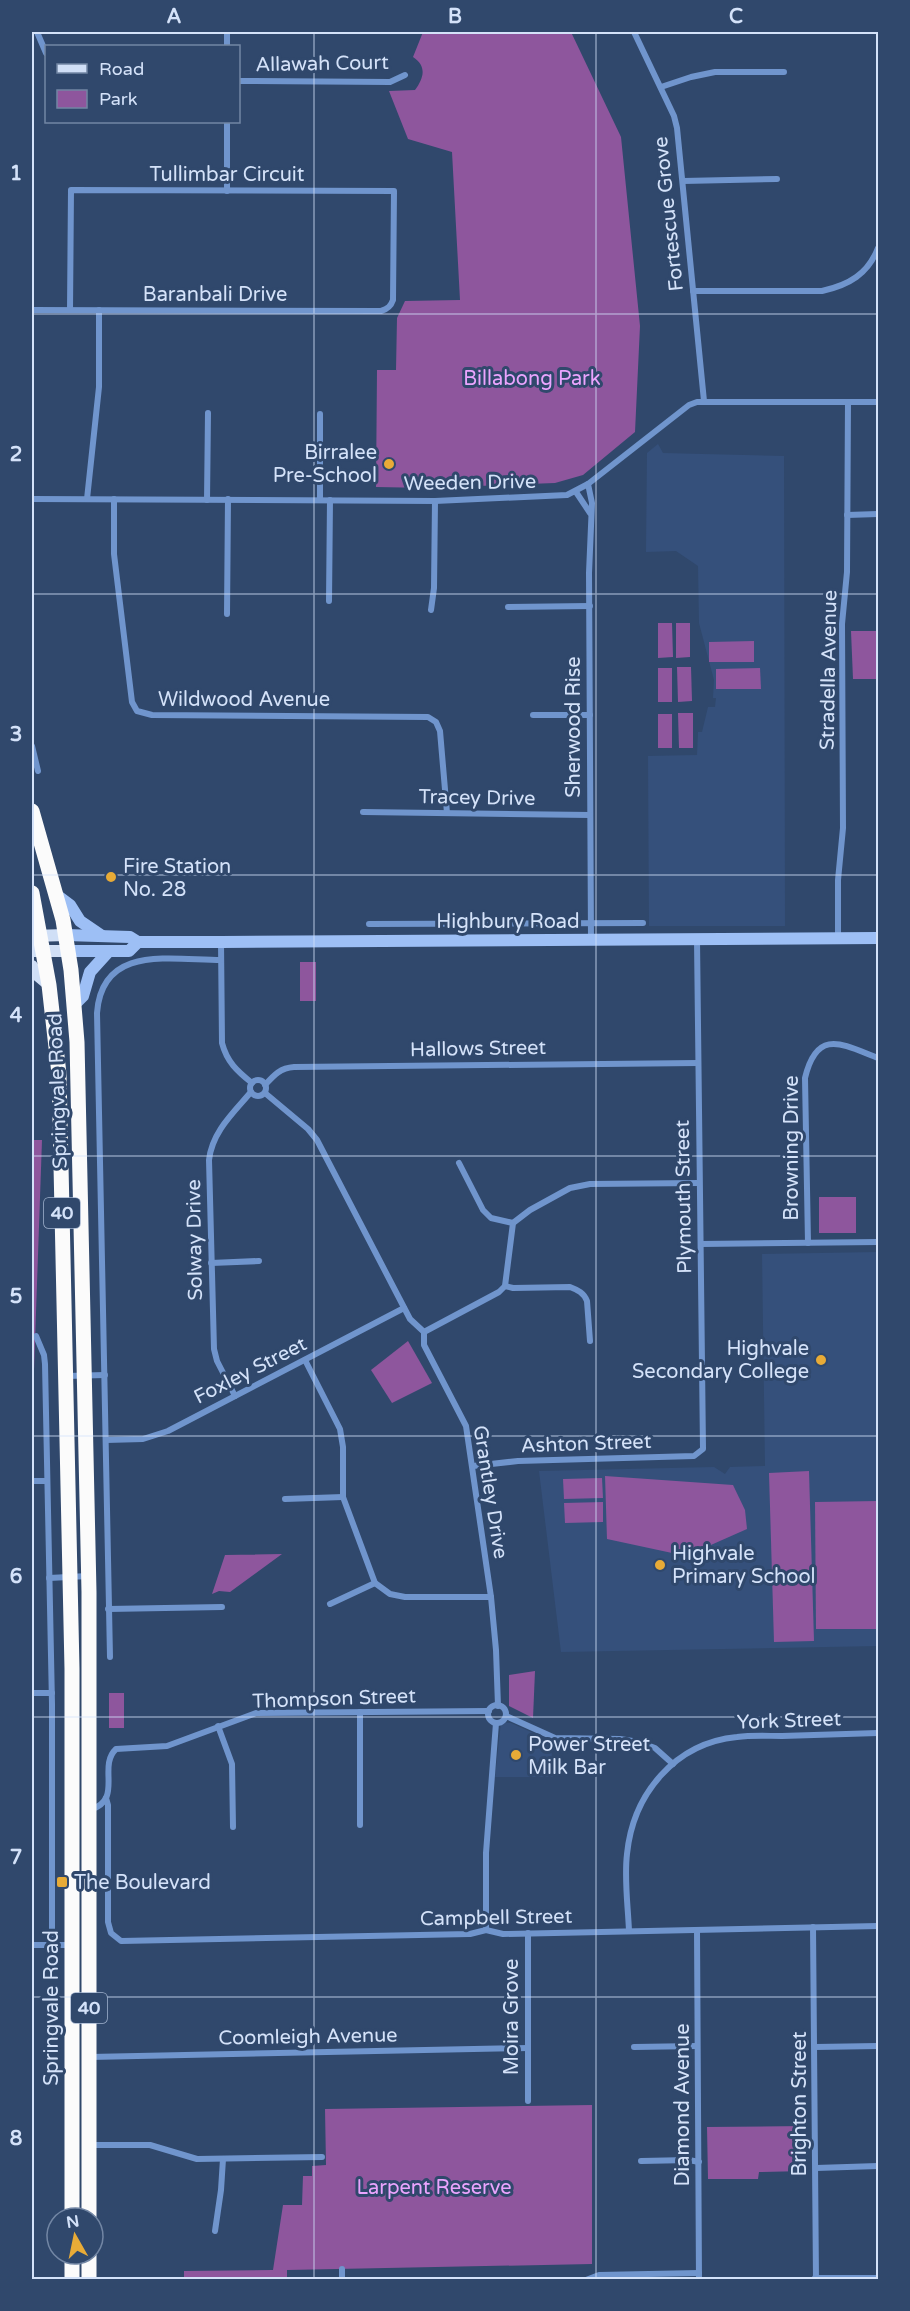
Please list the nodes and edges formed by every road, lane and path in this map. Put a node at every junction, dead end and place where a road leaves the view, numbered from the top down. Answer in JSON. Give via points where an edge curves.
{"nodes":[{"id":1,"x":38,"y":32,"type":"edge"},
{"id":2,"x":634,"y":32,"type":"edge"},
{"id":3,"x":45,"y":50,"type":"edge"},
{"id":4,"x":784,"y":72,"type":"dead end"},
{"id":5,"x":405,"y":75,"type":"dead end"},
{"id":6,"x":240,"y":81,"type":"edge"},
{"id":7,"x":661,"y":87,"type":"junction"},
{"id":8,"x":227,"y":123,"type":"edge"},
{"id":9,"x":777,"y":179,"type":"dead end"},
{"id":10,"x":683,"y":181,"type":"junction"},
{"id":11,"x":227,"y":191,"type":"junction"},
{"id":12,"x":879,"y":248,"type":"edge"},
{"id":13,"x":693,"y":291,"type":"junction"},
{"id":14,"x":393,"y":300,"type":"joint"},
{"id":15,"x":32,"y":310,"type":"edge"},
{"id":16,"x":70,"y":310,"type":"junction"},
{"id":17,"x":99,"y":310,"type":"junction"},
{"id":18,"x":704,"y":401,"type":"junction"},
{"id":19,"x":848,"y":402,"type":"junction"},
{"id":20,"x":879,"y":402,"type":"edge"},
{"id":21,"x":208,"y":413,"type":"dead end"},
{"id":22,"x":320,"y":414,"type":"dead end"},
{"id":23,"x":588,"y":484,"type":"junction"},
{"id":24,"x":576,"y":492,"type":"junction"},
{"id":25,"x":32,"y":499,"type":"edge"},
{"id":26,"x":87,"y":499,"type":"junction"},
{"id":27,"x":114,"y":499,"type":"junction"},
{"id":28,"x":320,"y":499,"type":"junction"},
{"id":29,"x":207,"y":500,"type":"junction"},
{"id":30,"x":228,"y":500,"type":"junction"},
{"id":31,"x":330,"y":500,"type":"junction"},
{"id":32,"x":435,"y":501,"type":"junction"},
{"id":33,"x":590,"y":514,"type":"junction"},
{"id":34,"x":879,"y":514,"type":"edge"},
{"id":35,"x":847,"y":515,"type":"junction"},
{"id":36,"x":329,"y":601,"type":"dead end"},
{"id":37,"x":590,"y":606,"type":"junction"},
{"id":38,"x":508,"y":607,"type":"dead end"},
{"id":39,"x":431,"y":610,"type":"dead end"},
{"id":40,"x":227,"y":614,"type":"dead end"},
{"id":41,"x":533,"y":715,"type":"dead end"},
{"id":42,"x":590,"y":715,"type":"junction"},
{"id":43,"x":32,"y":746,"type":"edge"},
{"id":44,"x":38,"y":771,"type":"dead end"},
{"id":45,"x":32,"y":811,"type":"edge"},
{"id":46,"x":363,"y":812,"type":"dead end"},
{"id":47,"x":447,"y":813,"type":"junction"},
{"id":48,"x":590,"y":815,"type":"junction"},
{"id":49,"x":58,"y":896,"type":"junction"},
{"id":50,"x":33,"y":903,"type":"edge"},
{"id":51,"x":591,"y":923,"type":"junction"},
{"id":52,"x":643,"y":923,"type":"dead end"},
{"id":53,"x":369,"y":924,"type":"dead end"},
{"id":54,"x":66,"y":935,"type":"junction"},
{"id":55,"x":102,"y":936,"type":"junction"},
{"id":56,"x":697,"y":939,"type":"junction"},
{"id":57,"x":838,"y":939,"type":"junction"},
{"id":58,"x":879,"y":939,"type":"edge"},
{"id":59,"x":591,"y":940,"type":"junction"},
{"id":60,"x":138,"y":942,"type":"junction"},
{"id":61,"x":221,"y":942,"type":"junction"},
{"id":62,"x":37,"y":944,"type":"edge"},
{"id":63,"x":69,"y":951,"type":"junction"},
{"id":64,"x":109,"y":951,"type":"junction"},
{"id":65,"x":221,"y":960,"type":"junction"},
{"id":66,"x":32,"y":966,"type":"edge"},
{"id":67,"x":50,"y":985,"type":"junction"},
{"id":68,"x":75,"y":1004,"type":"junction"},
{"id":69,"x":879,"y":1058,"type":"edge"},
{"id":70,"x":698,"y":1063,"type":"junction"},
{"id":71,"x":252,"y":1083,"type":"junction"},
{"id":72,"x":265,"y":1085,"type":"junction"},
{"id":73,"x":250,"y":1092,"type":"junction"},
{"id":74,"x":265,"y":1093,"type":"junction"},
{"id":75,"x":459,"y":1163,"type":"dead end"},
{"id":76,"x":699,"y":1183,"type":"junction"},
{"id":77,"x":513,"y":1223,"type":"junction"},
{"id":78,"x":879,"y":1242,"type":"edge"},
{"id":79,"x":807,"y":1243,"type":"junction"},
{"id":80,"x":701,"y":1244,"type":"junction"},
{"id":81,"x":259,"y":1261,"type":"dead end"},
{"id":82,"x":211,"y":1263,"type":"junction"},
{"id":83,"x":505,"y":1286,"type":"junction"},
{"id":84,"x":404,"y":1308,"type":"junction"},
{"id":85,"x":424,"y":1332,"type":"junction"},
{"id":86,"x":36,"y":1336,"type":"dead end"},
{"id":87,"x":590,"y":1341,"type":"dead end"},
{"id":88,"x":305,"y":1360,"type":"junction"},
{"id":89,"x":105,"y":1375,"type":"junction"},
{"id":90,"x":66,"y":1376,"type":"junction"},
{"id":91,"x":84,"y":1376,"type":"junction"},
{"id":92,"x":235,"y":1396,"type":"junction"},
{"id":93,"x":106,"y":1440,"type":"junction"},
{"id":94,"x":699,"y":1453,"type":"joint"},
{"id":95,"x":472,"y":1466,"type":"junction"},
{"id":96,"x":47,"y":1480,"type":"junction"},
{"id":97,"x":32,"y":1481,"type":"edge"},
{"id":98,"x":343,"y":1497,"type":"junction"},
{"id":99,"x":285,"y":1499,"type":"dead end"},
{"id":100,"x":88,"y":1576,"type":"junction"},
{"id":101,"x":70,"y":1577,"type":"junction"},
{"id":102,"x":50,"y":1578,"type":"junction"},
{"id":103,"x":375,"y":1583,"type":"junction"},
{"id":104,"x":490,"y":1597,"type":"junction"},
{"id":105,"x":330,"y":1604,"type":"dead end"},
{"id":106,"x":222,"y":1607,"type":"dead end"},
{"id":107,"x":108,"y":1609,"type":"junction"},
{"id":108,"x":110,"y":1657,"type":"dead end"},
{"id":109,"x":52,"y":1693,"type":"junction"},
{"id":110,"x":32,"y":1694,"type":"edge"},
{"id":111,"x":498,"y":1706,"type":"junction"},
{"id":112,"x":489,"y":1711,"type":"junction"},
{"id":113,"x":360,"y":1712,"type":"junction"},
{"id":114,"x":506,"y":1716,"type":"junction"},
{"id":115,"x":496,"y":1723,"type":"junction"},
{"id":116,"x":218,"y":1726,"type":"junction"},
{"id":117,"x":879,"y":1733,"type":"edge"},
{"id":118,"x":114,"y":1750,"type":"joint"},
{"id":119,"x":673,"y":1764,"type":"junction"},
{"id":120,"x":72,"y":1797,"type":"junction"},
{"id":121,"x":97,"y":1801,"type":"junction"},
{"id":122,"x":360,"y":1825,"type":"dead end"},
{"id":123,"x":233,"y":1827,"type":"dead end"},
{"id":124,"x":879,"y":1926,"type":"edge"},
{"id":125,"x":813,"y":1928,"type":"junction"},
{"id":126,"x":486,"y":1930,"type":"junction"},
{"id":127,"x":697,"y":1930,"type":"junction"},
{"id":128,"x":629,"y":1931,"type":"junction"},
{"id":129,"x":528,"y":1933,"type":"junction"},
{"id":130,"x":115,"y":1938,"type":"joint"},
{"id":131,"x":72,"y":1944,"type":"junction"},
{"id":132,"x":32,"y":1945,"type":"edge"},
{"id":133,"x":52,"y":1945,"type":"junction"},
{"id":134,"x":698,"y":2046,"type":"junction"},
{"id":135,"x":879,"y":2046,"type":"edge"},
{"id":136,"x":634,"y":2047,"type":"dead end"},
{"id":137,"x":815,"y":2047,"type":"junction"},
{"id":138,"x":527,"y":2048,"type":"junction"},
{"id":139,"x":89,"y":2057,"type":"junction"},
{"id":140,"x":528,"y":2101,"type":"dead end"},
{"id":141,"x":89,"y":2145,"type":"junction"},
{"id":142,"x":322,"y":2157,"type":"dead end"},
{"id":143,"x":223,"y":2159,"type":"junction"},
{"id":144,"x":641,"y":2161,"type":"dead end"},
{"id":145,"x":699,"y":2162,"type":"junction"},
{"id":146,"x":879,"y":2166,"type":"edge"},
{"id":147,"x":816,"y":2168,"type":"junction"},
{"id":148,"x":72,"y":2206,"type":"edge"},
{"id":149,"x":89,"y":2206,"type":"edge"},
{"id":150,"x":215,"y":2231,"type":"dead end"},
{"id":151,"x":342,"y":2269,"type":"dead end"},
{"id":152,"x":699,"y":2276,"type":"edge"},
{"id":153,"x":879,"y":2278,"type":"edge"},
{"id":154,"x":587,"y":2279,"type":"edge"},
{"id":155,"x":815,"y":2279,"type":"edge"},
{"id":156,"x":342,"y":2280,"type":"edge"}],
"edges":[{"from":1,"to":3,"type":"street"},
{"from":2,"to":7,"type":"street","name":"Fortescue Grove"},
{"from":4,"to":7,"type":"street","via":[[715,72]]},
{"from":5,"to":6,"type":"street","name":"Allawah Court","via":[[390,82]]},
{"from":7,"to":10,"type":"street","name":"Fortescue Grove","via":[[677,128]]},
{"from":8,"to":11,"type":"street"},
{"from":9,"to":10,"type":"street"},
{"from":10,"to":13,"type":"street","name":"Fortescue Grove"},
{"from":11,"to":14,"type":"street","name":"Tullimbar Circuit","via":[[394,191]]},
{"from":11,"to":16,"type":"street","name":"Tullimbar Circuit","via":[[71,190]]},
{"from":12,"to":13,"type":"street","via":[[873,261],[854,280],[831,290]]},
{"from":13,"to":18,"type":"street","name":"Fortescue Grove"},
{"from":14,"to":17,"type":"street","name":"Baranbali Drive","via":[[381,311]]},
{"from":15,"to":16,"type":"street","name":"Baranbali Drive"},
{"from":16,"to":17,"type":"street","name":"Baranbali Drive"},
{"from":17,"to":26,"type":"street","via":[[99,394]]},
{"from":18,"to":19,"type":"street","name":"Weeden Drive"},
{"from":18,"to":23,"type":"street","name":"Weeden Drive","via":[[689,405]]},
{"from":19,"to":20,"type":"street","name":"Weeden Drive"},
{"from":19,"to":35,"type":"street","name":"Stradella Avenue"},
{"from":21,"to":29,"type":"street"},
{"from":22,"to":28,"type":"street"},
{"from":23,"to":24,"type":"street","name":"Weeden Drive"},
{"from":23,"to":33,"type":"street","name":"Sherwood Rise"},
{"from":24,"to":32,"type":"street","name":"Weeden Drive"},
{"from":24,"to":33,"type":"street"},
{"from":25,"to":26,"type":"street","name":"Weeden Drive"},
{"from":26,"to":27,"type":"street","name":"Weeden Drive"},
{"from":27,"to":29,"type":"street","name":"Weeden Drive"},
{"from":27,"to":47,"type":"street","name":"Wildwood Avenue","via":[[114,554],[132,702],[137,711],[152,715],[428,717],[440,731]]},
{"from":28,"to":30,"type":"street","name":"Weeden Drive"},
{"from":28,"to":31,"type":"street","name":"Weeden Drive"},
{"from":29,"to":30,"type":"street","name":"Weeden Drive"},
{"from":30,"to":40,"type":"street"},
{"from":31,"to":32,"type":"street","name":"Weeden Drive"},
{"from":31,"to":36,"type":"street"},
{"from":32,"to":39,"type":"street"},
{"from":33,"to":37,"type":"street","name":"Sherwood Rise"},
{"from":34,"to":35,"type":"street"},
{"from":35,"to":57,"type":"street","name":"Stradella Avenue"},
{"from":37,"to":38,"type":"street"},
{"from":37,"to":42,"type":"street","name":"Sherwood Rise"},
{"from":41,"to":42,"type":"street"},
{"from":42,"to":48,"type":"street","name":"Sherwood Rise"},
{"from":43,"to":44,"type":"street"},
{"from":45,"to":49,"type":"highway","name":"Springvale Road","number":"40"},
{"from":46,"to":47,"type":"street","name":"Tracey Drive"},
{"from":47,"to":48,"type":"street","name":"Tracey Drive"},
{"from":48,"to":51,"type":"street","name":"Sherwood Rise"},
{"from":49,"to":54,"type":"highway","name":"Springvale Road","number":"40"},
{"from":49,"to":55,"type":"main road","via":[[70,904],[80,921]]},
{"from":50,"to":62,"type":"highway","name":"Springvale Road","number":"40"},
{"from":51,"to":52,"type":"street"},
{"from":51,"to":53,"type":"street"},
{"from":51,"to":59,"type":"street","name":"Sherwood Rise"},
{"from":54,"to":55,"type":"main road","name":"Highbury Road"},
{"from":54,"to":62,"type":"main road","name":"Highbury Road"},
{"from":54,"to":63,"type":"highway","name":"Springvale Road","number":"40"},
{"from":55,"to":60,"type":"main road","name":"Highbury Road","via":[[130,937]]},
{"from":56,"to":57,"type":"main road","name":"Highbury Road"},
{"from":56,"to":59,"type":"main road","name":"Highbury Road"},
{"from":56,"to":70,"type":"street","name":"Plymouth Street"},
{"from":57,"to":58,"type":"main road","name":"Highbury Road"},
{"from":59,"to":61,"type":"main road","name":"Highbury Road"},
{"from":60,"to":61,"type":"main road","name":"Highbury Road"},
{"from":60,"to":64,"type":"main road","name":"Highbury Road","via":[[129,951]]},
{"from":61,"to":65,"type":"street"},
{"from":62,"to":63,"type":"main road","name":"Highbury Road"},
{"from":62,"to":67,"type":"highway","name":"Springvale Road","number":"40"},
{"from":63,"to":64,"type":"main road","name":"Highbury Road"},
{"from":63,"to":68,"type":"highway","name":"Springvale Road","number":"40"},
{"from":64,"to":68,"type":"main road","via":[[90,972],[83,996]]},
{"from":65,"to":71,"type":"street","via":[[222,1043],[230,1063]]},
{"from":65,"to":89,"type":"street","name":"Springvale Road","via":[[140,960],[112,973],[99,994]]},
{"from":66,"to":67,"type":"main road"},
{"from":67,"to":90,"type":"highway","name":"Springvale Road","number":"40","via":[[59,1074]]},
{"from":68,"to":91,"type":"highway","name":"Springvale Road","number":"40"},
{"from":69,"to":79,"type":"street","name":"Browning Drive","via":[[838,1043],[825,1045],[811,1058],[805,1078]]},
{"from":70,"to":72,"type":"street","name":"Hallows Street","via":[[294,1067],[278,1072]]},
{"from":70,"to":76,"type":"street","name":"Plymouth Street"},
{"from":71,"to":72,"type":"street"},
{"from":71,"to":73,"type":"street"},
{"from":72,"to":74,"type":"street"},
{"from":73,"to":74,"type":"street"},
{"from":73,"to":82,"type":"street","name":"Solway Drive","via":[[218,1132],[210,1154]]},
{"from":74,"to":84,"type":"street","name":"Grantley Drive","via":[[317,1140]]},
{"from":75,"to":77,"type":"street","via":[[483,1210],[491,1218]]},
{"from":76,"to":77,"type":"street","via":[[590,1184],[570,1188]]},
{"from":76,"to":80,"type":"street","name":"Plymouth Street"},
{"from":77,"to":83,"type":"street"},
{"from":78,"to":79,"type":"street"},
{"from":79,"to":80,"type":"street"},
{"from":80,"to":94,"type":"street","name":"Plymouth Street","via":[[704,1443]]},
{"from":81,"to":82,"type":"street"},
{"from":82,"to":92,"type":"street","name":"Solway Drive","via":[[214,1349]]},
{"from":83,"to":85,"type":"street"},
{"from":83,"to":87,"type":"street","via":[[578,1290],[587,1301]]},
{"from":84,"to":85,"type":"street","name":"Grantley Drive"},
{"from":84,"to":88,"type":"street","name":"Foxley Street"},
{"from":85,"to":95,"type":"street","name":"Grantley Drive","via":[[424,1345],[466,1426]]},
{"from":86,"to":96,"type":"street","name":"Springvale Road","via":[[45,1364]]},
{"from":88,"to":92,"type":"street","name":"Foxley Street"},
{"from":88,"to":98,"type":"street","via":[[340,1430]]},
{"from":89,"to":91,"type":"street"},
{"from":89,"to":93,"type":"street","name":"Springvale Road"},
{"from":90,"to":91,"type":"street"},
{"from":90,"to":101,"type":"highway","name":"Springvale Road","number":"40"},
{"from":91,"to":100,"type":"highway","name":"Springvale Road","number":"40"},
{"from":92,"to":93,"type":"street","name":"Foxley Street","via":[[158,1435]]},
{"from":93,"to":107,"type":"street","name":"Springvale Road"},
{"from":94,"to":95,"type":"street","name":"Ashton Street","via":[[687,1457],[518,1461]]},
{"from":95,"to":104,"type":"street","name":"Grantley Drive"},
{"from":96,"to":97,"type":"street"},
{"from":96,"to":102,"type":"street","name":"Springvale Road"},
{"from":98,"to":99,"type":"street"},
{"from":98,"to":103,"type":"street"},
{"from":100,"to":101,"type":"street"},
{"from":100,"to":121,"type":"highway","name":"Springvale Road","number":"40"},
{"from":101,"to":102,"type":"street"},
{"from":101,"to":120,"type":"highway","name":"Springvale Road","number":"40"},
{"from":102,"to":109,"type":"street","name":"Springvale Road"},
{"from":103,"to":104,"type":"street","via":[[390,1594],[405,1597]]},
{"from":103,"to":105,"type":"street"},
{"from":104,"to":111,"type":"street","name":"Grantley Drive"},
{"from":106,"to":107,"type":"street"},
{"from":107,"to":108,"type":"street","name":"Springvale Road"},
{"from":109,"to":110,"type":"street"},
{"from":109,"to":133,"type":"street","name":"Springvale Road"},
{"from":111,"to":112,"type":"street"},
{"from":111,"to":114,"type":"street"},
{"from":112,"to":113,"type":"street","name":"Thompson Street"},
{"from":112,"to":115,"type":"street","via":[[489,1718]]},
{"from":113,"to":116,"type":"street","name":"Thompson Street","via":[[256,1713]]},
{"from":113,"to":122,"type":"street"},
{"from":114,"to":115,"type":"street"},
{"from":114,"to":119,"type":"street","via":[[555,1738],[639,1742],[655,1748]]},
{"from":115,"to":126,"type":"street","via":[[486,1853]]},
{"from":116,"to":118,"type":"street","name":"Thompson Street","via":[[167,1746]]},
{"from":116,"to":123,"type":"street","via":[[232,1764]]},
{"from":117,"to":119,"type":"street","name":"York Street","via":[[736,1737],[703,1746]]},
{"from":118,"to":121,"type":"street","name":"Springvale Road","via":[[109,1760],[108,1790]]},
{"from":119,"to":128,"type":"street","name":"York Street","via":[[647,1792],[630,1833]]},
{"from":120,"to":121,"type":"street"},
{"from":120,"to":131,"type":"highway","name":"Springvale Road","number":"40"},
{"from":121,"to":130,"type":"street","name":"Springvale Road","via":[[108,1805],[108,1922]]},
{"from":121,"to":139,"type":"highway","name":"Springvale Road","number":"40"},
{"from":124,"to":125,"type":"street","name":"Campbell Street"},
{"from":125,"to":127,"type":"street","name":"Campbell Street"},
{"from":125,"to":137,"type":"street","name":"Brighton Street"},
{"from":126,"to":129,"type":"street","name":"Campbell Street"},
{"from":126,"to":130,"type":"street","name":"Campbell Street","via":[[470,1934],[121,1941]]},
{"from":127,"to":128,"type":"street","name":"Campbell Street"},
{"from":127,"to":134,"type":"street","name":"Diamond Avenue"},
{"from":128,"to":129,"type":"street","name":"Campbell Street"},
{"from":129,"to":138,"type":"street","name":"Moira Grove"},
{"from":131,"to":133,"type":"street"},
{"from":131,"to":148,"type":"highway","name":"Springvale Road","number":"40"},
{"from":132,"to":133,"type":"street"},
{"from":134,"to":136,"type":"street"},
{"from":134,"to":145,"type":"street","name":"Diamond Avenue"},
{"from":135,"to":137,"type":"street"},
{"from":137,"to":147,"type":"street","name":"Brighton Street"},
{"from":138,"to":139,"type":"street","name":"Coomleigh Avenue"},
{"from":138,"to":140,"type":"street","name":"Moira Grove"},
{"from":139,"to":141,"type":"highway","name":"Springvale Road","number":"40"},
{"from":141,"to":143,"type":"street","via":[[150,2145],[193,2158]]},
{"from":141,"to":149,"type":"highway","name":"Springvale Road","number":"40"},
{"from":142,"to":143,"type":"street"},
{"from":143,"to":150,"type":"street"},
{"from":144,"to":145,"type":"street"},
{"from":145,"to":152,"type":"street","name":"Diamond Avenue"},
{"from":146,"to":147,"type":"street"},
{"from":147,"to":155,"type":"street","name":"Brighton Street"},
{"from":151,"to":156,"type":"street"},
{"from":152,"to":154,"type":"street","via":[[599,2275]]},
{"from":153,"to":155,"type":"street"}]}
